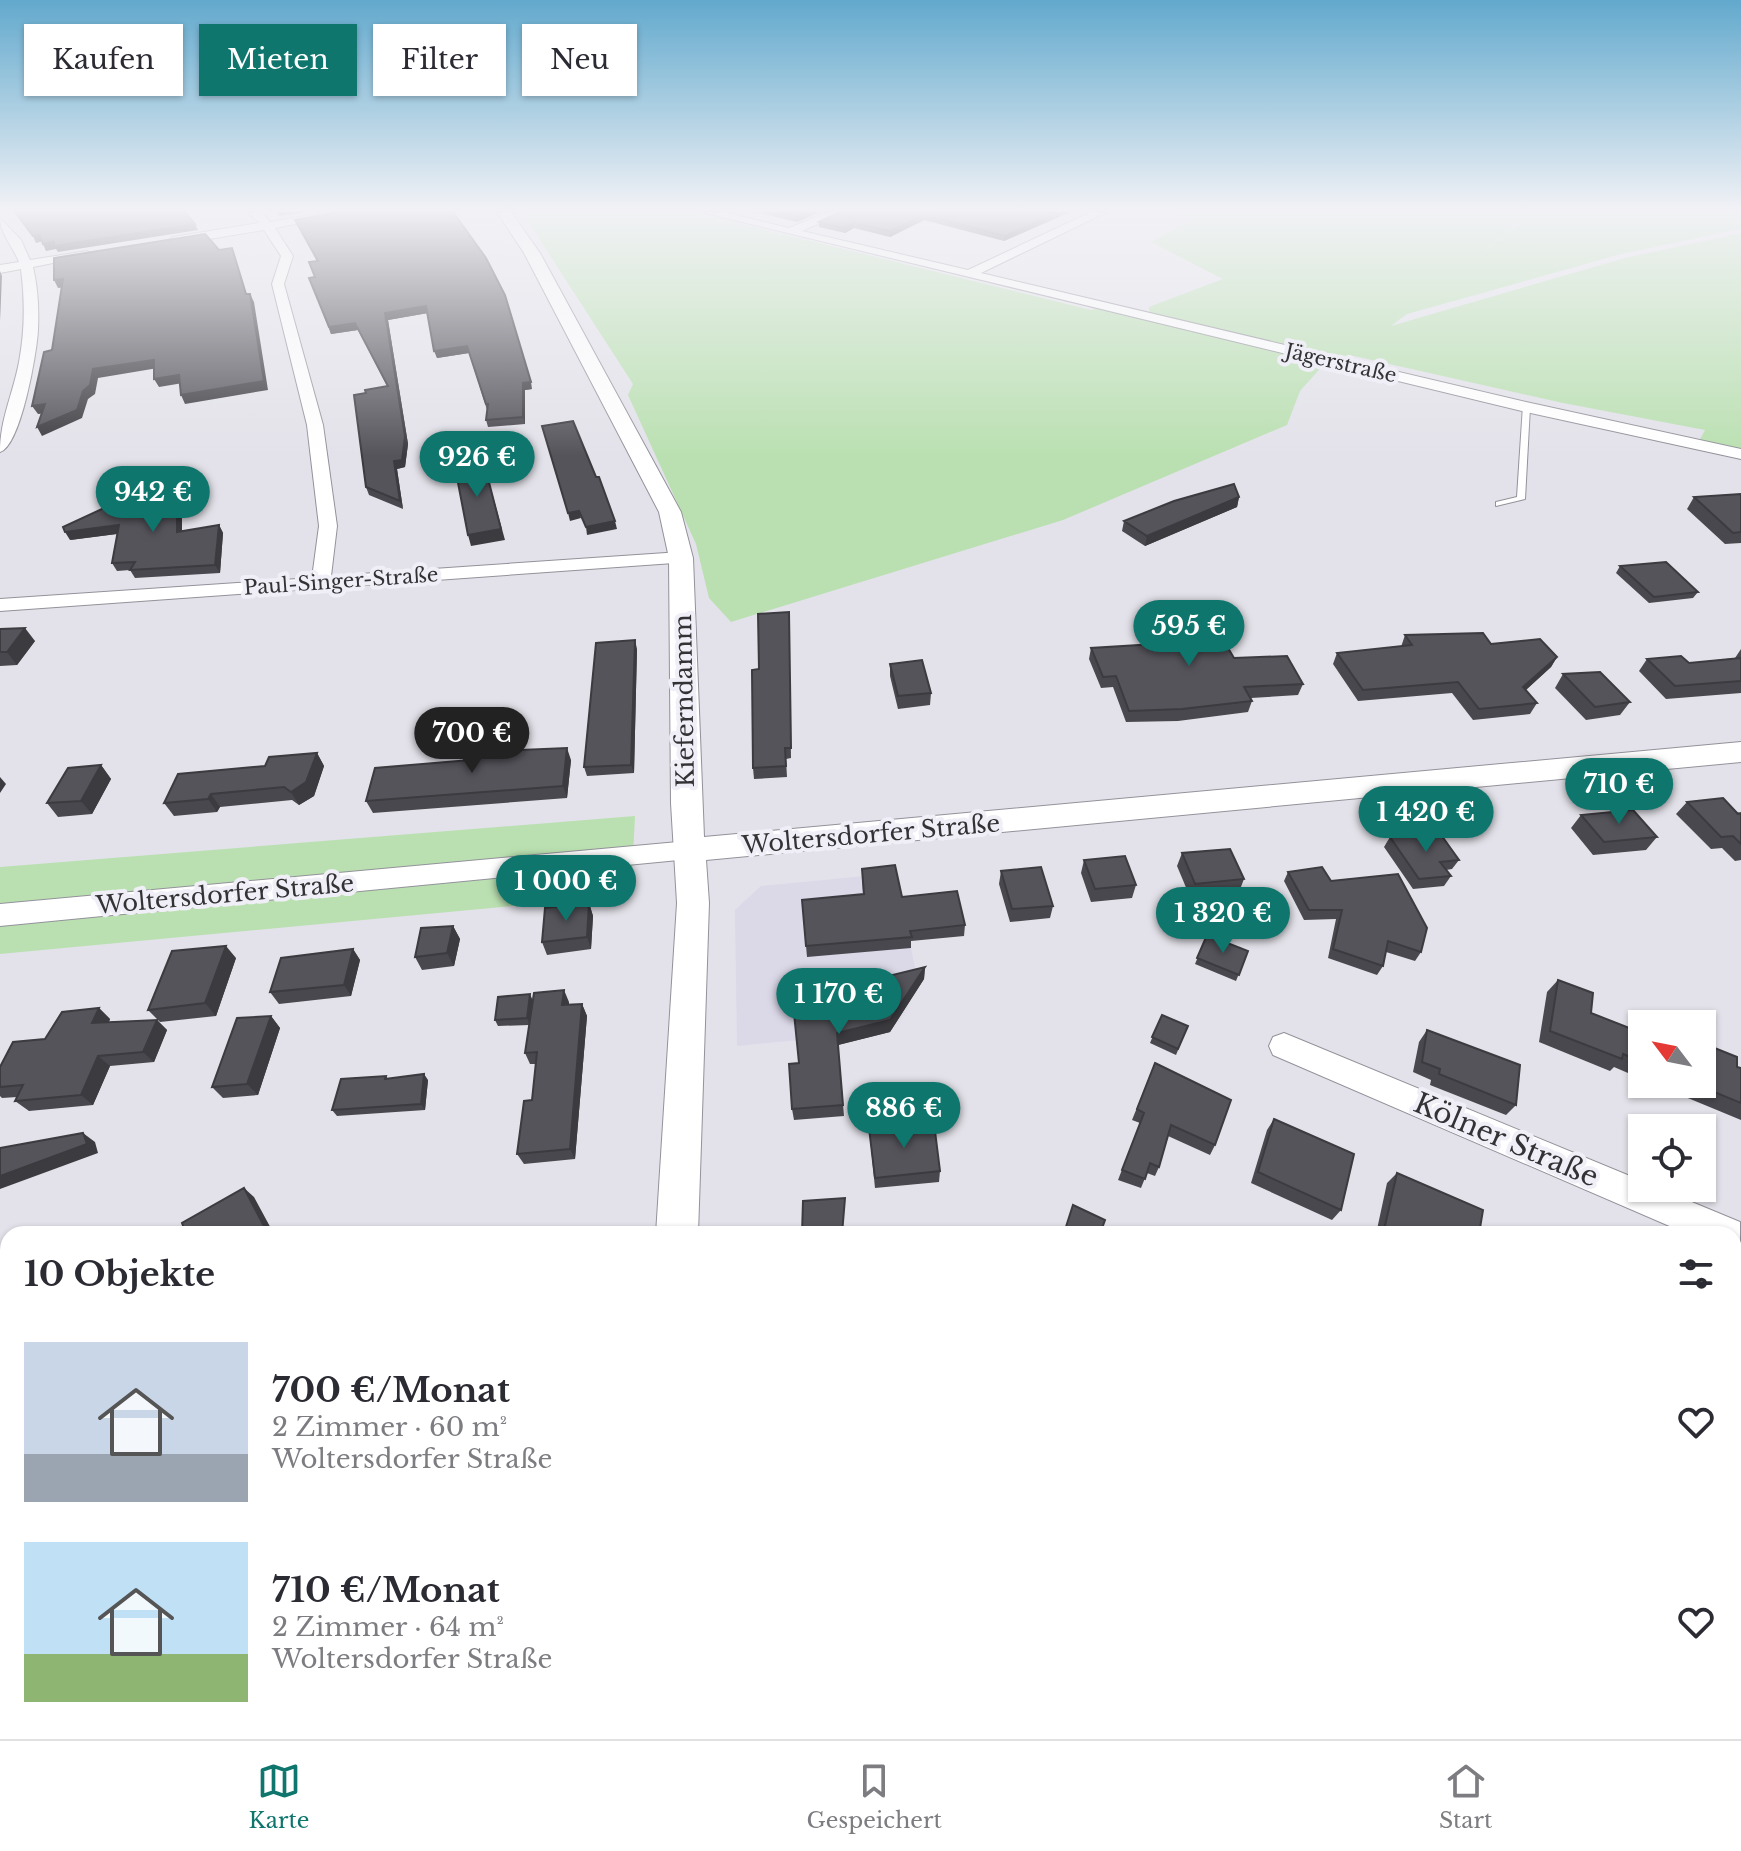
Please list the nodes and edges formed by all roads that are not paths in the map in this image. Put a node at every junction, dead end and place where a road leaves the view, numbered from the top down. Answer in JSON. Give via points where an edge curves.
{"nodes":[{"id":1,"x":30,"y":293,"type":"edge"},
{"id":2,"x":280,"y":293,"type":"edge"},
{"id":3,"x":554,"y":293,"type":"edge"},
{"id":4,"x":1055,"y":293,"type":"edge"},
{"id":5,"x":1526,"y":407,"type":"junction"},
{"id":6,"x":0,"y":447,"type":"edge"},
{"id":7,"x":1741,"y":454,"type":"edge"},
{"id":8,"x":1499,"y":504,"type":"dead end"},
{"id":9,"x":681,"y":558,"type":"junction"},
{"id":10,"x":321,"y":582,"type":"junction"},
{"id":11,"x":0,"y":605,"type":"edge"},
{"id":12,"x":1741,"y":752,"type":"edge"},
{"id":13,"x":689,"y":850,"type":"junction"},
{"id":14,"x":0,"y":915,"type":"edge"},
{"id":15,"x":1284,"y":1046,"type":"dead end"},
{"id":16,"x":677,"y":1226,"type":"edge"},
{"id":17,"x":1709,"y":1226,"type":"edge"}],
"edges":[{"from":1,"to":6,"type":"street","via":[[32,337]]},
{"from":2,"to":10,"type":"street","via":[[315,425],[328,526]]},
{"from":3,"to":9,"type":"street","name":"Kieferndamm","via":[[670,512]]},
{"from":4,"to":5,"type":"street","name":"Jägerstraße"},
{"from":5,"to":7,"type":"street","name":"Jägerstraße"},
{"from":5,"to":8,"type":"lane","via":[[1521,499]]},
{"from":9,"to":10,"type":"street","name":"Paul-Singer-Straße"},
{"from":9,"to":13,"type":"street","name":"Kieferndamm"},
{"from":10,"to":11,"type":"street","name":"Paul-Singer-Straße"},
{"from":12,"to":13,"type":"street","name":"Woltersdorfer Straße"},
{"from":13,"to":14,"type":"street","name":"Woltersdorfer Straße"},
{"from":13,"to":16,"type":"street","name":"Kieferndamm","via":[[693,903]]},
{"from":15,"to":17,"type":"street","name":"Kölner Straße"}]}
